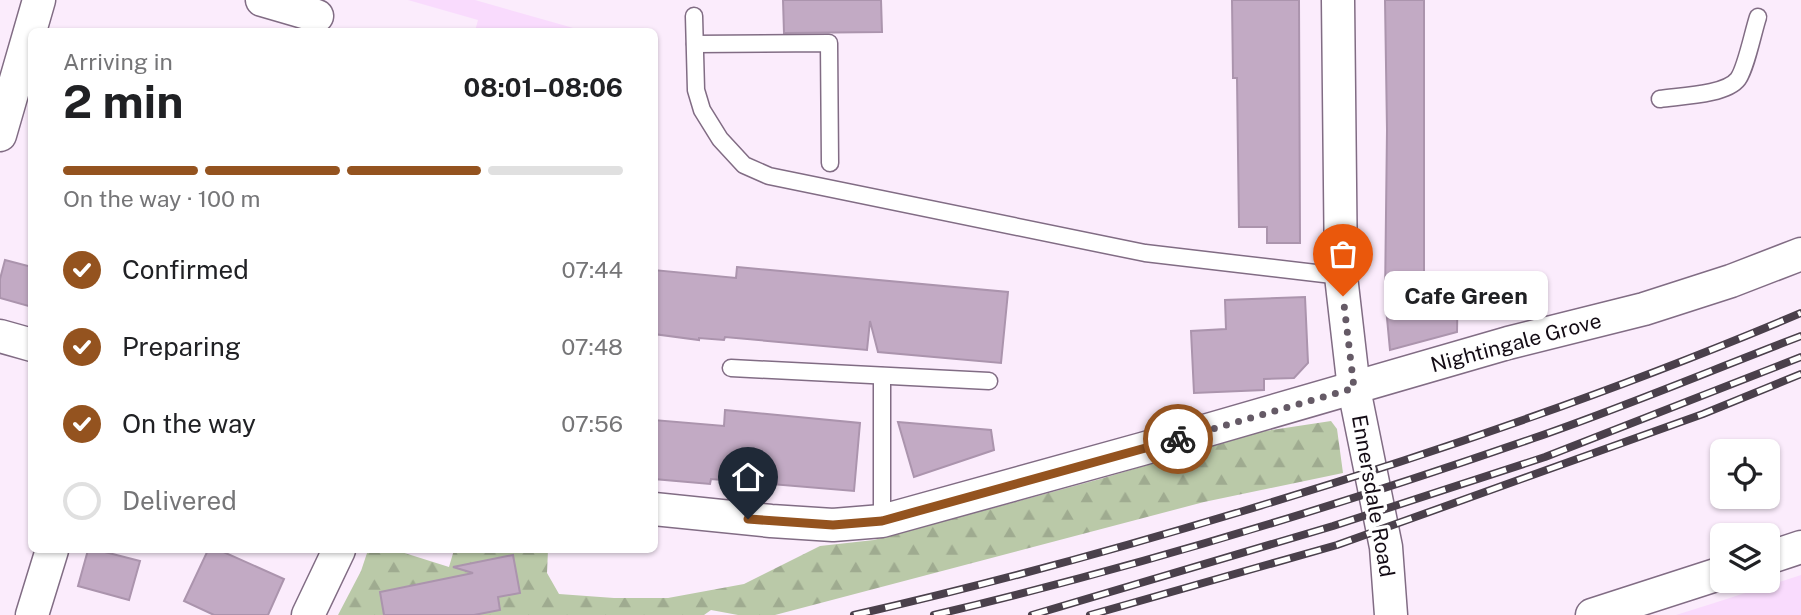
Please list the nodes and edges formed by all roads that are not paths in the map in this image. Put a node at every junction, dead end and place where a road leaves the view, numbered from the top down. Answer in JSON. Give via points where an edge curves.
{"nodes":[{"id":1,"x":39,"y":0,"type":"edge"},
{"id":2,"x":262,"y":0,"type":"edge"},
{"id":3,"x":1338,"y":0,"type":"edge"},
{"id":4,"x":317,"y":16,"type":"edge"},
{"id":5,"x":694,"y":16,"type":"dead end"},
{"id":6,"x":1758,"y":17,"type":"dead end"},
{"id":7,"x":31,"y":28,"type":"edge"},
{"id":8,"x":28,"y":38,"type":"edge"},
{"id":9,"x":695,"y":44,"type":"junction"},
{"id":10,"x":1660,"y":99,"type":"dead end"},
{"id":11,"x":0,"y":135,"type":"edge"},
{"id":12,"x":830,"y":163,"type":"dead end"},
{"id":13,"x":1801,"y":254,"type":"edge"},
{"id":14,"x":1341,"y":276,"type":"junction"},
{"id":15,"x":0,"y":336,"type":"edge"},
{"id":16,"x":28,"y":344,"type":"edge"},
{"id":17,"x":731,"y":368,"type":"dead end"},
{"id":18,"x":882,"y":376,"type":"junction"},
{"id":19,"x":989,"y":381,"type":"dead end"},
{"id":20,"x":1354,"y":388,"type":"junction"},
{"id":21,"x":658,"y":509,"type":"edge"},
{"id":22,"x":882,"y":521,"type":"junction"},
{"id":23,"x":1801,"y":547,"type":"edge"},
{"id":24,"x":51,"y":553,"type":"edge"},
{"id":25,"x":338,"y":553,"type":"edge"},
{"id":26,"x":1780,"y":554,"type":"edge"},
{"id":27,"x":1710,"y":577,"type":"edge"},
{"id":28,"x":32,"y":615,"type":"edge"},
{"id":29,"x":308,"y":615,"type":"edge"},
{"id":30,"x":1391,"y":615,"type":"edge"},
{"id":31,"x":1592,"y":615,"type":"edge"}],
"edges":[{"from":1,"to":7,"type":"street"},
{"from":2,"to":4,"type":"street"},
{"from":3,"to":14,"type":"street","name":"Ennersdale Road"},
{"from":5,"to":9,"type":"lane"},
{"from":6,"to":10,"type":"lane","via":[[1739,78],[1731,85]]},
{"from":8,"to":11,"type":"street"},
{"from":9,"to":12,"type":"lane","via":[[829,43]]},
{"from":9,"to":14,"type":"lane","via":[[696,90],[702,110],[744,165],[769,176],[1145,253]]},
{"from":13,"to":20,"type":"street","name":"Nightingale Grove","via":[[1644,309]]},
{"from":14,"to":20,"type":"street","name":"Ennersdale Road"},
{"from":15,"to":16,"type":"street"},
{"from":17,"to":18,"type":"lane"},
{"from":18,"to":19,"type":"lane"},
{"from":18,"to":22,"type":"lane"},
{"from":20,"to":22,"type":"street","name":"Nightingale Grove"},
{"from":20,"to":30,"type":"street","name":"Ennersdale Road","via":[[1386,547]]},
{"from":21,"to":22,"type":"street","name":"Nightingale Grove","via":[[833,525]]},
{"from":23,"to":26,"type":"street"},
{"from":24,"to":28,"type":"street"},
{"from":25,"to":29,"type":"street"},
{"from":27,"to":31,"type":"street"}]}
